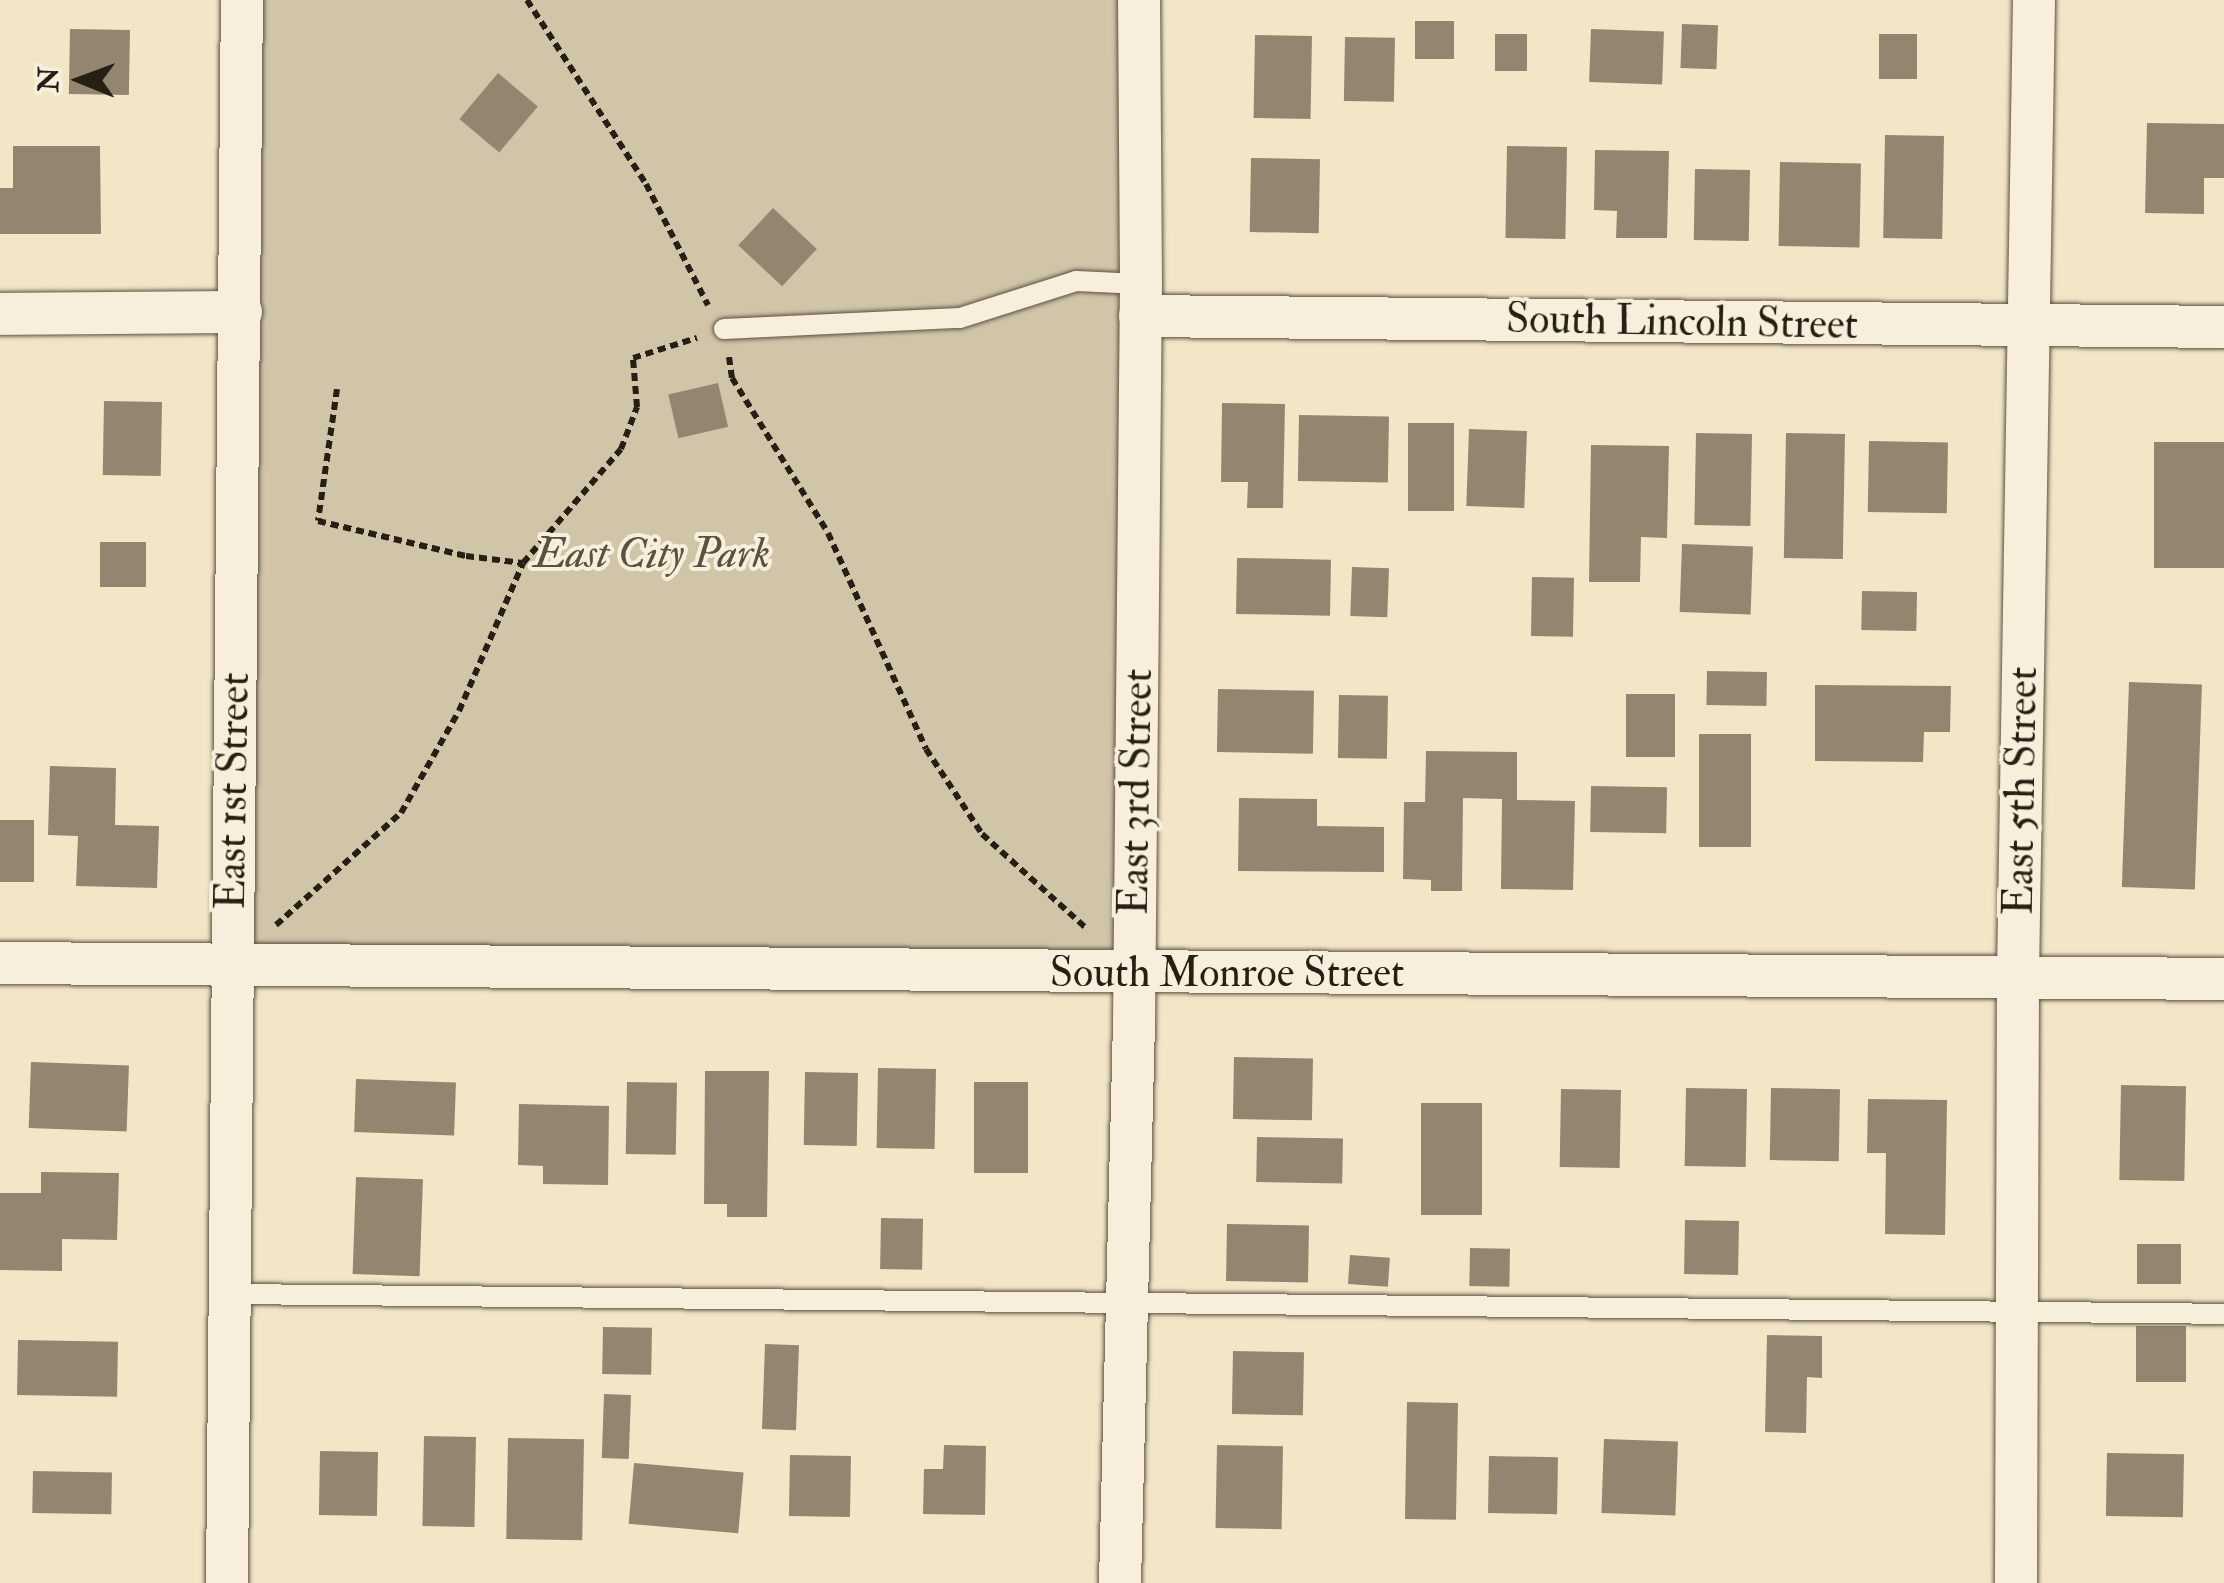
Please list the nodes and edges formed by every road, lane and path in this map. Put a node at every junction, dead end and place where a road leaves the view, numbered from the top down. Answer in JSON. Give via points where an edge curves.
{"nodes":[{"id":1,"x":242,"y":0,"type":"edge"},
{"id":2,"x":527,"y":0,"type":"edge"},
{"id":3,"x":1139,"y":0,"type":"edge"},
{"id":4,"x":2034,"y":0,"type":"edge"},
{"id":5,"x":1141,"y":300,"type":"junction"},
{"id":6,"x":240,"y":312,"type":"junction"},
{"id":7,"x":0,"y":314,"type":"edge"},
{"id":8,"x":2029,"y":325,"type":"junction"},
{"id":9,"x":2224,"y":327,"type":"edge"},
{"id":10,"x":724,"y":329,"type":"junction"},
{"id":11,"x":337,"y":389,"type":"dead end"},
{"id":12,"x":523,"y":564,"type":"junction"},
{"id":13,"x":0,"y":964,"type":"edge"},
{"id":14,"x":230,"y":966,"type":"junction"},
{"id":15,"x":1134,"y":973,"type":"junction"},
{"id":16,"x":2018,"y":975,"type":"junction"},
{"id":17,"x":2224,"y":980,"type":"edge"},
{"id":18,"x":230,"y":1294,"type":"junction"},
{"id":19,"x":1126,"y":1303,"type":"junction"},
{"id":20,"x":2016,"y":1314,"type":"junction"},
{"id":21,"x":2224,"y":1314,"type":"edge"},
{"id":22,"x":227,"y":1583,"type":"edge"},
{"id":23,"x":1120,"y":1583,"type":"edge"},
{"id":24,"x":2016,"y":1583,"type":"edge"}],
"edges":[{"from":1,"to":6,"type":"street","name":"East 1st Street"},
{"from":2,"to":10,"type":"path","via":[[646,184]]},
{"from":3,"to":5,"type":"street","name":"East 3rd Street"},
{"from":4,"to":8,"type":"street","name":"East 5th Street"},
{"from":5,"to":8,"type":"street","name":"South Lincoln Street"},
{"from":5,"to":10,"type":"lane","via":[[1076,281],[960,318]]},
{"from":5,"to":15,"type":"street","name":"East 3rd Street"},
{"from":6,"to":7,"type":"street"},
{"from":6,"to":14,"type":"street","name":"East 1st Street"},
{"from":8,"to":9,"type":"street","name":"South Lincoln Street"},
{"from":8,"to":16,"type":"street","name":"East 5th Street"},
{"from":10,"to":12,"type":"path","via":[[633,358],[637,407],[622,449]]},
{"from":10,"to":15,"type":"path","via":[[732,378],[828,533],[926,749],[982,834]]},
{"from":11,"to":12,"type":"path","via":[[318,520]]},
{"from":12,"to":14,"type":"path","via":[[459,711],[401,813]]},
{"from":13,"to":14,"type":"street","name":"South Monroe Street"},
{"from":14,"to":15,"type":"street","name":"South Monroe Street"},
{"from":14,"to":18,"type":"street","name":"East 1st Street"},
{"from":15,"to":16,"type":"street","name":"South Monroe Street"},
{"from":15,"to":19,"type":"street","name":"East 3rd Street"},
{"from":16,"to":17,"type":"street","name":"South Monroe Street"},
{"from":16,"to":20,"type":"street","name":"East 5th Street"},
{"from":18,"to":19,"type":"lane"},
{"from":18,"to":22,"type":"street","name":"East 1st Street"},
{"from":19,"to":20,"type":"lane"},
{"from":19,"to":23,"type":"street","name":"East 3rd Street"},
{"from":20,"to":21,"type":"lane"},
{"from":20,"to":24,"type":"street","name":"East 5th Street"}]}
